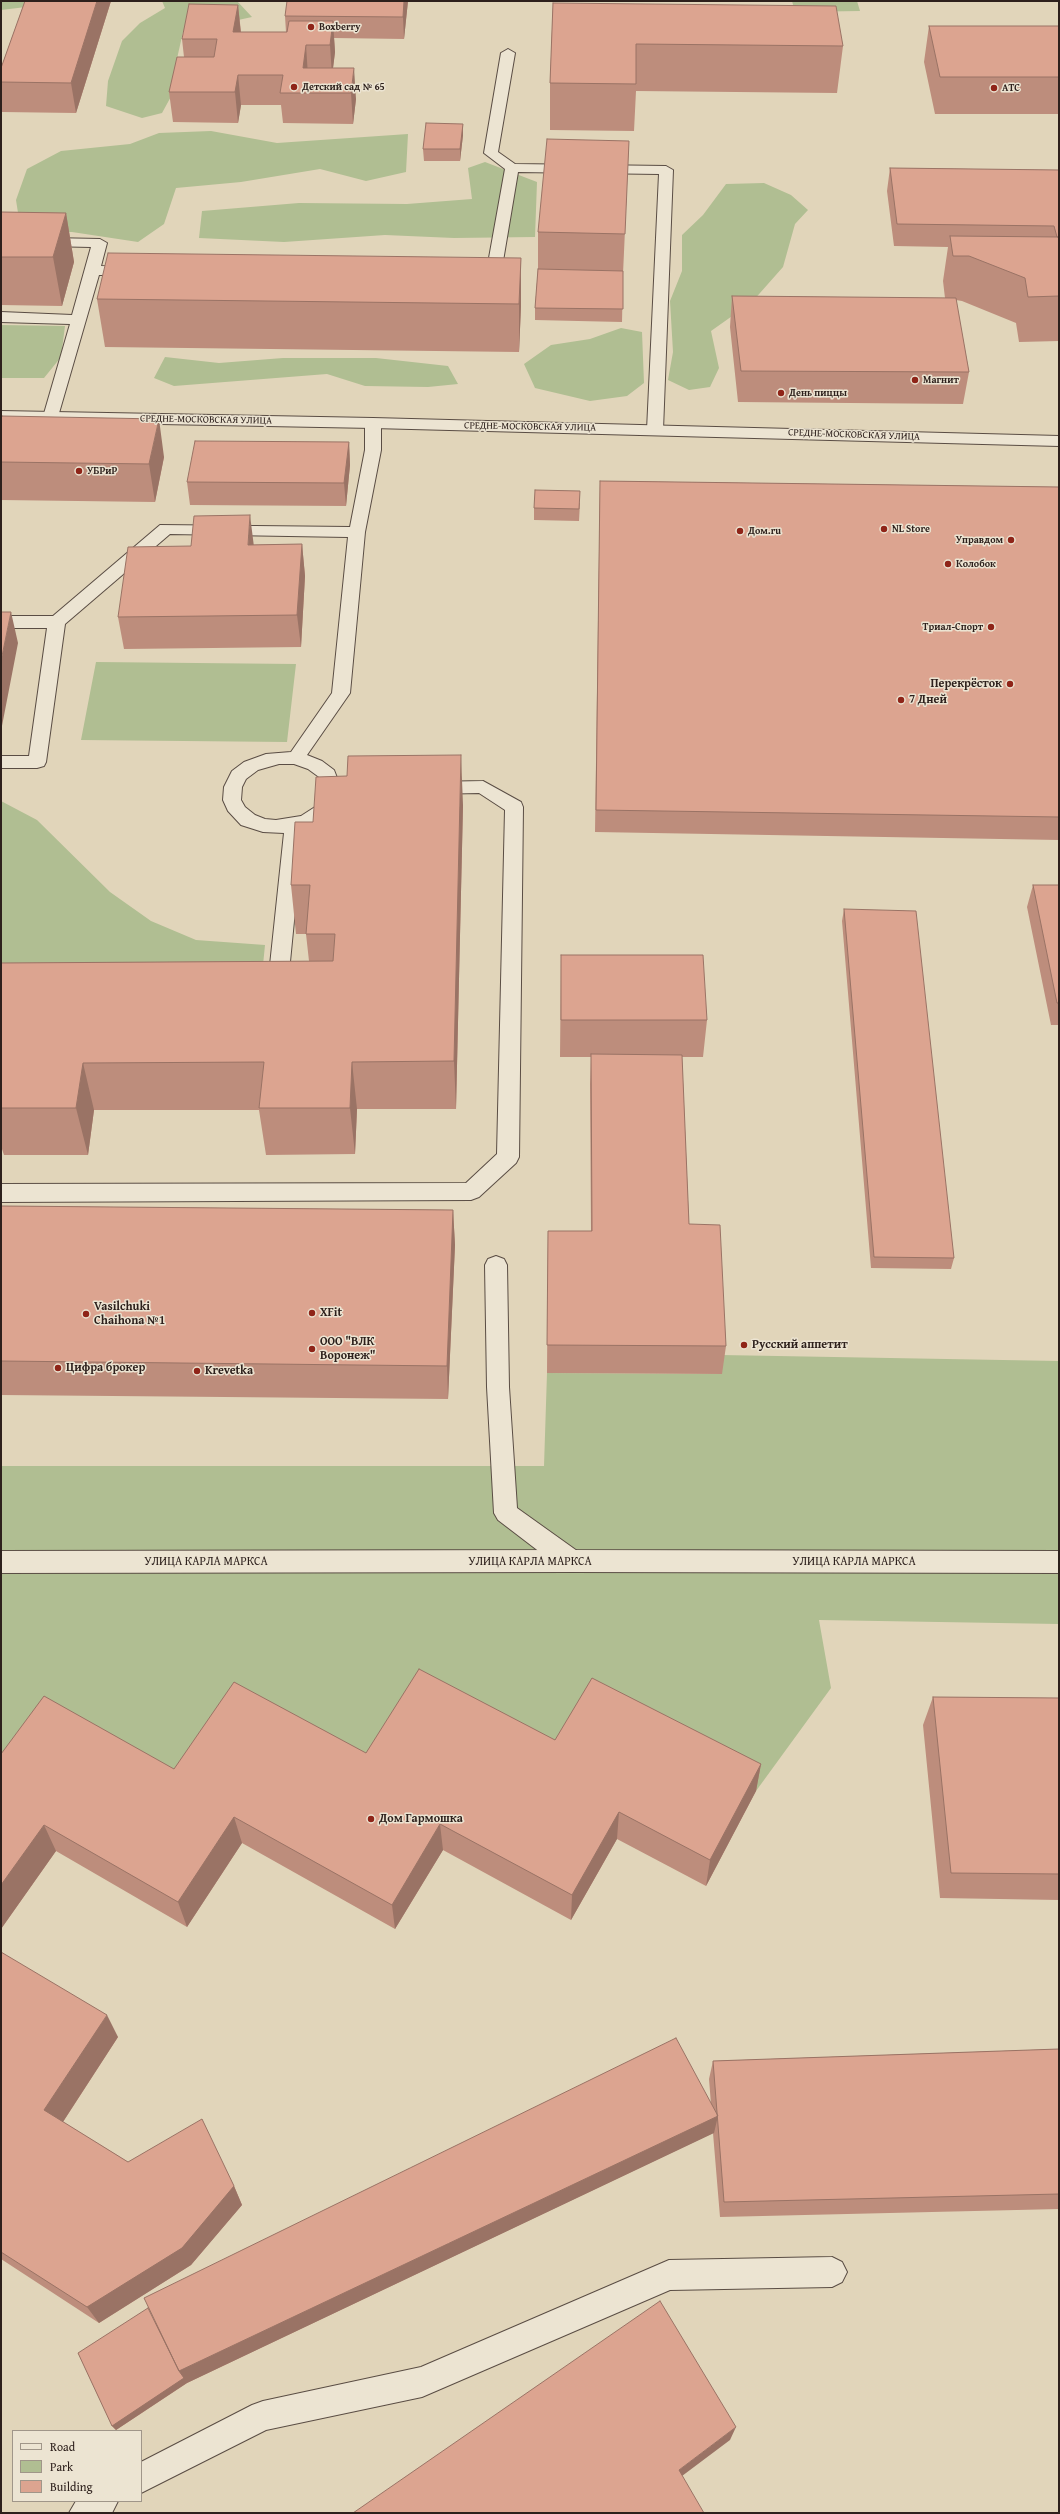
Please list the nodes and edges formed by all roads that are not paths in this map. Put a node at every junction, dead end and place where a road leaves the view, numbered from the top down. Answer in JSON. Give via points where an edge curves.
{"nodes":[{"id":1,"x":508,"y":53,"type":"dead end"},
{"id":2,"x":512,"y":168,"type":"junction"},
{"id":3,"x":1,"y":241,"type":"edge"},
{"id":4,"x":92,"y":270,"type":"junction"},
{"id":5,"x":148,"y":271,"type":"edge"},
{"id":6,"x":463,"y":273,"type":"edge"},
{"id":7,"x":1,"y":317,"type":"edge"},
{"id":8,"x":79,"y":320,"type":"junction"},
{"id":9,"x":1,"y":416,"type":"edge"},
{"id":10,"x":51,"y":417,"type":"junction"},
{"id":11,"x":373,"y":423,"type":"junction"},
{"id":12,"x":655,"y":430,"type":"junction"},
{"id":13,"x":1059,"y":441,"type":"edge"},
{"id":14,"x":357,"y":532,"type":"junction"},
{"id":15,"x":1,"y":622,"type":"edge"},
{"id":16,"x":58,"y":622,"type":"junction"},
{"id":17,"x":296,"y":758,"type":"junction"},
{"id":18,"x":1,"y":762,"type":"edge"},
{"id":19,"x":412,"y":788,"type":"edge"},
{"id":20,"x":294,"y":825,"type":"junction"},
{"id":21,"x":240,"y":972,"type":"edge"},
{"id":22,"x":1,"y":1193,"type":"edge"},
{"id":23,"x":496,"y":1266,"type":"dead end"},
{"id":24,"x":1,"y":1562,"type":"edge"},
{"id":25,"x":571,"y":1562,"type":"junction"},
{"id":26,"x":1059,"y":1562,"type":"edge"},
{"id":27,"x":832,"y":2272,"type":"dead end"},
{"id":28,"x":142,"y":2477,"type":"edge"},
{"id":29,"x":102,"y":2502,"type":"edge"},
{"id":30,"x":85,"y":2513,"type":"edge"}],
"edges":[{"from":1,"to":2,"type":"street","via":[[491,153]]},
{"from":2,"to":6,"type":"street","via":[[494,273]]},
{"from":2,"to":12,"type":"street","via":[[666,170]]},
{"from":3,"to":4,"type":"street","via":[[100,243]]},
{"from":4,"to":5,"type":"street"},
{"from":4,"to":8,"type":"street"},
{"from":7,"to":8,"type":"street"},
{"from":8,"to":10,"type":"street"},
{"from":9,"to":10,"type":"street","name":"СРЕДНЕ-МОСКОВСКАЯ УЛИЦА"},
{"from":10,"to":11,"type":"street","name":"СРЕДНЕ-МОСКОВСКАЯ УЛИЦА"},
{"from":11,"to":12,"type":"street","name":"СРЕДНЕ-МОСКОВСКАЯ УЛИЦА"},
{"from":11,"to":14,"type":"street","via":[[373,450]]},
{"from":12,"to":13,"type":"street","name":"СРЕДНЕ-МОСКОВСКАЯ УЛИЦА"},
{"from":14,"to":16,"type":"street","via":[[166,530]]},
{"from":14,"to":17,"type":"street","via":[[341,693]]},
{"from":15,"to":16,"type":"street"},
{"from":16,"to":18,"type":"street","via":[[37,762]]},
{"from":17,"to":20,"type":"street","via":[[315,765],[340,788],[322,812],[308,821]]},
{"from":17,"to":20,"type":"street","via":[[266,760],[251,766],[239,775],[233,787],[232,800],[238,811],[248,820],[276,827]]},
{"from":19,"to":22,"type":"street","via":[[483,787],[514,807],[508,1157],[471,1191]]},
{"from":20,"to":21,"type":"street","via":[[279,972]]},
{"from":23,"to":25,"type":"street","via":[[498,1387],[506,1514]]},
{"from":24,"to":25,"type":"street","name":"УЛИЦА КАРЛА МАРКСА"},
{"from":25,"to":26,"type":"street","name":"УЛИЦА КАРЛА МАРКСА"},
{"from":27,"to":28,"type":"street","via":[[669,2275],[422,2382],[263,2416]]},
{"from":29,"to":30,"type":"street"}]}
